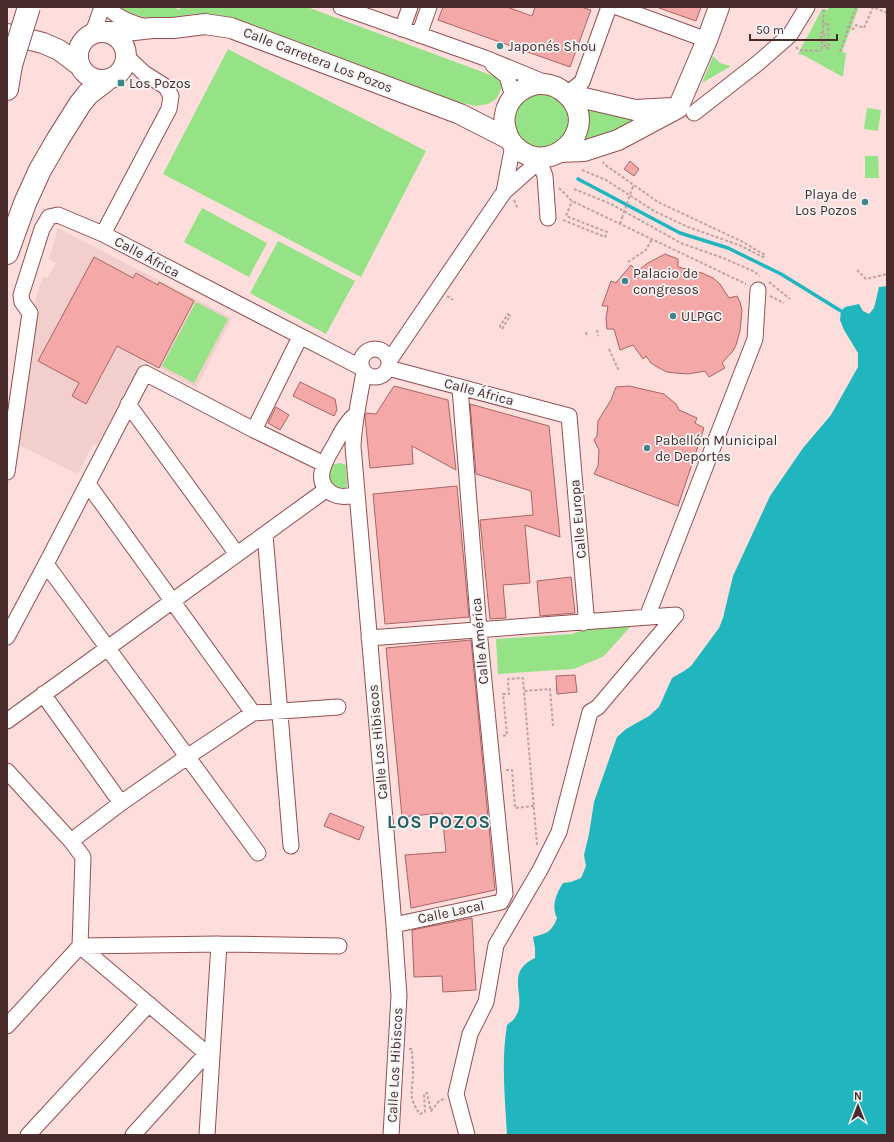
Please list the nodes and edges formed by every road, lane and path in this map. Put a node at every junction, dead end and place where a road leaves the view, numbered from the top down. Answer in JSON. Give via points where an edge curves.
{"nodes":[{"id":1,"x":29,"y":7,"type":"edge"},
{"id":2,"x":341,"y":7,"type":"edge"},
{"id":3,"x":410,"y":7,"type":"edge"},
{"id":4,"x":429,"y":7,"type":"edge"},
{"id":5,"x":609,"y":7,"type":"edge"},
{"id":6,"x":617,"y":7,"type":"edge"},
{"id":7,"x":719,"y":7,"type":"edge"},
{"id":8,"x":807,"y":7,"type":"edge"},
{"id":9,"x":824,"y":7,"type":"edge"},
{"id":10,"x":856,"y":7,"type":"edge"},
{"id":11,"x":107,"y":8,"type":"edge"},
{"id":12,"x":887,"y":13,"type":"edge"},
{"id":13,"x":824,"y":24,"type":"junction"},
{"id":14,"x":848,"y":27,"type":"junction"},
{"id":15,"x":152,"y":28,"type":"junction"},
{"id":16,"x":174,"y":28,"type":"junction"},
{"id":17,"x":402,"y":29,"type":"junction"},
{"id":18,"x":823,"y":33,"type":"junction"},
{"id":19,"x":7,"y":34,"type":"edge"},
{"id":20,"x":419,"y":35,"type":"junction"},
{"id":21,"x":108,"y":40,"type":"junction"},
{"id":22,"x":707,"y":40,"type":"junction"},
{"id":23,"x":43,"y":43,"type":"junction"},
{"id":24,"x":799,"y":50,"type":"dead end"},
{"id":25,"x":840,"y":52,"type":"dead end"},
{"id":26,"x":484,"y":58,"type":"junction"},
{"id":27,"x":79,"y":65,"type":"junction"},
{"id":28,"x":105,"y":81,"type":"junction"},
{"id":29,"x":549,"y":85,"type":"junction"},
{"id":30,"x":7,"y":89,"type":"edge"},
{"id":31,"x":567,"y":94,"type":"junction"},
{"id":32,"x":511,"y":101,"type":"junction"},
{"id":33,"x":686,"y":110,"type":"junction"},
{"id":34,"x":460,"y":114,"type":"junction"},
{"id":35,"x":511,"y":142,"type":"junction"},
{"id":36,"x":602,"y":159,"type":"dead end"},
{"id":37,"x":548,"y":160,"type":"junction"},
{"id":38,"x":582,"y":170,"type":"dead end"},
{"id":39,"x":634,"y":185,"type":"junction"},
{"id":40,"x":574,"y":189,"type":"dead end"},
{"id":41,"x":509,"y":196,"type":"junction"},
{"id":42,"x":572,"y":201,"type":"junction"},
{"id":43,"x":518,"y":209,"type":"dead end"},
{"id":44,"x":548,"y":218,"type":"dead end"},
{"id":45,"x":563,"y":220,"type":"dead end"},
{"id":46,"x":620,"y":224,"type":"junction"},
{"id":47,"x":103,"y":234,"type":"junction"},
{"id":48,"x":652,"y":239,"type":"junction"},
{"id":49,"x":7,"y":252,"type":"edge"},
{"id":50,"x":628,"y":262,"type":"dead end"},
{"id":51,"x":857,"y":270,"type":"dead end"},
{"id":52,"x":887,"y":274,"type":"edge"},
{"id":53,"x":758,"y":290,"type":"joint"},
{"id":54,"x":447,"y":296,"type":"dead end"},
{"id":55,"x":790,"y":299,"type":"dead end"},
{"id":56,"x":453,"y":300,"type":"dead end"},
{"id":57,"x":510,"y":316,"type":"joint"},
{"id":58,"x":413,"y":326,"type":"junction"},
{"id":59,"x":597,"y":330,"type":"dead end"},
{"id":60,"x":586,"y":332,"type":"dead end"},
{"id":61,"x":598,"y":336,"type":"dead end"},
{"id":62,"x":300,"y":337,"type":"junction"},
{"id":63,"x":587,"y":337,"type":"dead end"},
{"id":64,"x":609,"y":349,"type":"dead end"},
{"id":65,"x":378,"y":350,"type":"junction"},
{"id":66,"x":363,"y":365,"type":"junction"},
{"id":67,"x":386,"y":369,"type":"junction"},
{"id":68,"x":619,"y":371,"type":"dead end"},
{"id":69,"x":460,"y":388,"type":"junction"},
{"id":70,"x":128,"y":404,"type":"junction"},
{"id":71,"x":358,"y":412,"type":"junction"},
{"id":72,"x":569,"y":416,"type":"joint"},
{"id":73,"x":254,"y":430,"type":"junction"},
{"id":74,"x":324,"y":464,"type":"junction"},
{"id":75,"x":7,"y":472,"type":"edge"},
{"id":76,"x":88,"y":484,"type":"junction"},
{"id":77,"x":332,"y":493,"type":"junction"},
{"id":78,"x":357,"y":493,"type":"junction"},
{"id":79,"x":359,"y":520,"type":"junction"},
{"id":80,"x":265,"y":534,"type":"junction"},
{"id":81,"x":237,"y":554,"type":"junction"},
{"id":82,"x":46,"y":564,"type":"junction"},
{"id":83,"x":172,"y":601,"type":"junction"},
{"id":84,"x":647,"y":617,"type":"junction"},
{"id":85,"x":583,"y":623,"type":"junction"},
{"id":86,"x":479,"y":630,"type":"junction"},
{"id":87,"x":7,"y":637,"type":"edge"},
{"id":88,"x":369,"y":638,"type":"junction"},
{"id":89,"x":108,"y":648,"type":"junction"},
{"id":90,"x":524,"y":691,"type":"junction"},
{"id":91,"x":43,"y":694,"type":"junction"},
{"id":92,"x":338,"y":707,"type":"dead end"},
{"id":93,"x":280,"y":712,"type":"junction"},
{"id":94,"x":253,"y":713,"type":"junction"},
{"id":95,"x":7,"y":721,"type":"edge"},
{"id":96,"x":553,"y":726,"type":"dead end"},
{"id":97,"x":502,"y":736,"type":"dead end"},
{"id":98,"x":187,"y":757,"type":"junction"},
{"id":99,"x":505,"y":770,"type":"dead end"},
{"id":100,"x":7,"y":771,"type":"edge"},
{"id":101,"x":121,"y":803,"type":"junction"},
{"id":102,"x":534,"y":806,"type":"junction"},
{"id":103,"x":71,"y":841,"type":"junction"},
{"id":104,"x":291,"y":846,"type":"dead end"},
{"id":105,"x":538,"y":846,"type":"dead end"},
{"id":106,"x":258,"y":853,"type":"dead end"},
{"id":107,"x":505,"y":894,"type":"joint"},
{"id":108,"x":394,"y":925,"type":"junction"},
{"id":109,"x":219,"y":944,"type":"junction"},
{"id":110,"x":80,"y":946,"type":"junction"},
{"id":111,"x":339,"y":946,"type":"dead end"},
{"id":112,"x":149,"y":1004,"type":"junction"},
{"id":113,"x":7,"y":1026,"type":"edge"},
{"id":114,"x":412,"y":1049,"type":"dead end"},
{"id":115,"x":209,"y":1055,"type":"junction"},
{"id":116,"x":456,"y":1094,"type":"junction"},
{"id":117,"x":28,"y":1135,"type":"edge"},
{"id":118,"x":133,"y":1135,"type":"edge"},
{"id":119,"x":207,"y":1135,"type":"edge"},
{"id":120,"x":391,"y":1135,"type":"edge"},
{"id":121,"x":467,"y":1135,"type":"edge"}],
"edges":[{"from":1,"to":30,"type":"highway","bridge":true},
{"from":2,"to":17,"type":"street"},
{"from":3,"to":17,"type":"street"},
{"from":4,"to":20,"type":"street"},
{"from":5,"to":31,"type":"street","via":[[582,82]]},
{"from":6,"to":22,"type":"street"},
{"from":7,"to":22,"type":"main road"},
{"from":8,"to":33,"type":"street","via":[[790,35],[730,84]]},
{"from":9,"to":13,"type":"path"},
{"from":10,"to":14,"type":"path"},
{"from":11,"to":15,"type":"street","via":[[130,22]]},
{"from":11,"to":21,"type":"street"},
{"from":11,"to":21,"type":"street","via":[[95,27]]},
{"from":12,"to":14,"type":"path","via":[[873,7],[864,28],[856,25],[854,29]]},
{"from":13,"to":18,"type":"path"},
{"from":13,"to":18,"type":"path","via":[[828,23],[829,48],[825,48]]},
{"from":14,"to":25,"type":"path"},
{"from":15,"to":16,"type":"main road"},
{"from":15,"to":21,"type":"main road"},
{"from":16,"to":21,"type":"main road","via":[[152,35],[139,43]]},
{"from":16,"to":34,"type":"main road","name":"Calle Carretera Los Pozos","via":[[205,24],[231,28]]},
{"from":17,"to":20,"type":"street"},
{"from":18,"to":24,"type":"path","via":[[821,50]]},
{"from":19,"to":23,"type":"main road"},
{"from":20,"to":26,"type":"street"},
{"from":21,"to":23,"type":"main road"},
{"from":21,"to":27,"type":"main road","via":[[80,46]]},
{"from":21,"to":28,"type":"main road","via":[[126,64],[120,74]]},
{"from":21,"to":47,"type":"street","via":[[136,68],[166,87],[171,96],[168,108]]},
{"from":22,"to":33,"type":"main road"},
{"from":23,"to":27,"type":"main road","via":[[59,50]]},
{"from":26,"to":29,"type":"street"},
{"from":26,"to":32,"type":"street","via":[[507,76]]},
{"from":27,"to":28,"type":"main road","via":[[92,78]]},
{"from":28,"to":49,"type":"highway","via":[[80,104],[40,170]]},
{"from":29,"to":31,"type":"main road"},
{"from":29,"to":32,"type":"main road","via":[[530,86],[521,90]]},
{"from":31,"to":33,"type":"main road","via":[[635,110]]},
{"from":31,"to":37,"type":"main road","via":[[578,114],[575,136],[569,146]]},
{"from":32,"to":34,"type":"main road","via":[[492,112]]},
{"from":32,"to":35,"type":"main road","via":[[505,116],[505,127]]},
{"from":33,"to":37,"type":"main road","via":[[618,140]]},
{"from":34,"to":35,"type":"main road","name":"Calle Carretera Los Pozos"},
{"from":35,"to":37,"type":"main road","via":[[520,151]]},
{"from":35,"to":41,"type":"street"},
{"from":36,"to":39,"type":"path","via":[[604,164]]},
{"from":37,"to":41,"type":"street"},
{"from":37,"to":42,"type":"path"},
{"from":37,"to":44,"type":"street"},
{"from":38,"to":39,"type":"path","via":[[606,180],[654,211],[688,227],[739,245],[763,257],[765,255],[658,202]]},
{"from":39,"to":46,"type":"path","bridge":true},
{"from":40,"to":55,"type":"path","via":[[611,204],[681,242],[753,271]]},
{"from":41,"to":43,"type":"path"},
{"from":41,"to":58,"type":"street"},
{"from":42,"to":45,"type":"path","via":[[566,216],[607,232],[605,237]]},
{"from":42,"to":46,"type":"path"},
{"from":46,"to":48,"type":"path"},
{"from":47,"to":62,"type":"street","name":"Calle África"},
{"from":47,"to":75,"type":"street","name":"Calle África","via":[[58,215],[49,217],[42,229],[21,295],[22,302],[30,313]]},
{"from":48,"to":50,"type":"path","via":[[646,250]]},
{"from":48,"to":53,"type":"path"},
{"from":51,"to":52,"type":"path","via":[[866,279]]},
{"from":53,"to":84,"type":"street","via":[[754,339]]},
{"from":54,"to":56,"type":"path"},
{"from":57,"to":57,"type":"path","via":[[508,314],[500,326],[502,330]]},
{"from":58,"to":65,"type":"street"},
{"from":58,"to":67,"type":"street"},
{"from":59,"to":61,"type":"path"},
{"from":60,"to":63,"type":"path"},
{"from":62,"to":66,"type":"street","name":"Calle África","via":[[335,354],[350,357]]},
{"from":62,"to":73,"type":"street"},
{"from":64,"to":68,"type":"path"},
{"from":65,"to":66,"type":"street","via":[[370,350]]},
{"from":65,"to":67,"type":"street","via":[[386,354]]},
{"from":66,"to":67,"type":"street","via":[[371,376]]},
{"from":66,"to":71,"type":"street"},
{"from":67,"to":69,"type":"street","name":"Calle África"},
{"from":67,"to":71,"type":"street"},
{"from":69,"to":72,"type":"street","name":"Calle África"},
{"from":69,"to":86,"type":"street","name":"Calle América"},
{"from":70,"to":73,"type":"street","via":[[144,373]]},
{"from":70,"to":76,"type":"street"},
{"from":70,"to":81,"type":"street"},
{"from":71,"to":74,"type":"street","via":[[348,421]]},
{"from":71,"to":78,"type":"street","name":"Calle Los Hibiscos","via":[[354,424],[353,446]]},
{"from":72,"to":85,"type":"street","name":"Calle Europa","via":[[586,614]]},
{"from":73,"to":74,"type":"street"},
{"from":74,"to":77,"type":"street","via":[[321,475]]},
{"from":76,"to":82,"type":"street"},
{"from":76,"to":83,"type":"street"},
{"from":77,"to":78,"type":"street","via":[[345,497]]},
{"from":77,"to":79,"type":"street","via":[[354,510]]},
{"from":77,"to":80,"type":"street"},
{"from":78,"to":79,"type":"street","name":"Calle Los Hibiscos"},
{"from":79,"to":88,"type":"street","name":"Calle Los Hibiscos"},
{"from":80,"to":81,"type":"street"},
{"from":80,"to":93,"type":"street"},
{"from":81,"to":83,"type":"street"},
{"from":82,"to":87,"type":"street"},
{"from":82,"to":89,"type":"street"},
{"from":83,"to":89,"type":"street"},
{"from":83,"to":94,"type":"street"},
{"from":84,"to":85,"type":"street"},
{"from":84,"to":116,"type":"street","via":[[676,615],[598,707],[590,712],[559,832],[496,945],[486,1002],[470,1034]]},
{"from":85,"to":86,"type":"street"},
{"from":86,"to":88,"type":"street"},
{"from":86,"to":107,"type":"street","name":"Calle América"},
{"from":88,"to":108,"type":"street","name":"Calle Los Hibiscos"},
{"from":89,"to":91,"type":"street"},
{"from":89,"to":98,"type":"street"},
{"from":90,"to":96,"type":"path","via":[[550,689]]},
{"from":90,"to":97,"type":"path","via":[[523,678],[508,679],[509,694],[503,694],[507,735]]},
{"from":90,"to":102,"type":"path"},
{"from":91,"to":95,"type":"street"},
{"from":91,"to":101,"type":"street"},
{"from":92,"to":93,"type":"street"},
{"from":93,"to":94,"type":"street"},
{"from":93,"to":104,"type":"street"},
{"from":94,"to":98,"type":"street"},
{"from":98,"to":101,"type":"street"},
{"from":98,"to":106,"type":"street"},
{"from":99,"to":102,"type":"path","via":[[512,770],[515,808]]},
{"from":100,"to":103,"type":"street"},
{"from":101,"to":103,"type":"street"},
{"from":102,"to":105,"type":"path"},
{"from":103,"to":110,"type":"street","via":[[82,857]]},
{"from":107,"to":108,"type":"street","name":"Calle Lacal","via":[[501,902]]},
{"from":108,"to":120,"type":"street","name":"Calle Los Hibiscos","via":[[399,996]]},
{"from":109,"to":110,"type":"street"},
{"from":109,"to":111,"type":"street"},
{"from":109,"to":115,"type":"street"},
{"from":110,"to":112,"type":"street"},
{"from":110,"to":113,"type":"street"},
{"from":112,"to":115,"type":"street"},
{"from":112,"to":117,"type":"street"},
{"from":114,"to":116,"type":"path","via":[[411,1098],[420,1114],[425,1112],[424,1094],[427,1093],[431,1111],[439,1100]]},
{"from":115,"to":118,"type":"street"},
{"from":115,"to":119,"type":"street"},
{"from":116,"to":121,"type":"street"}]}
